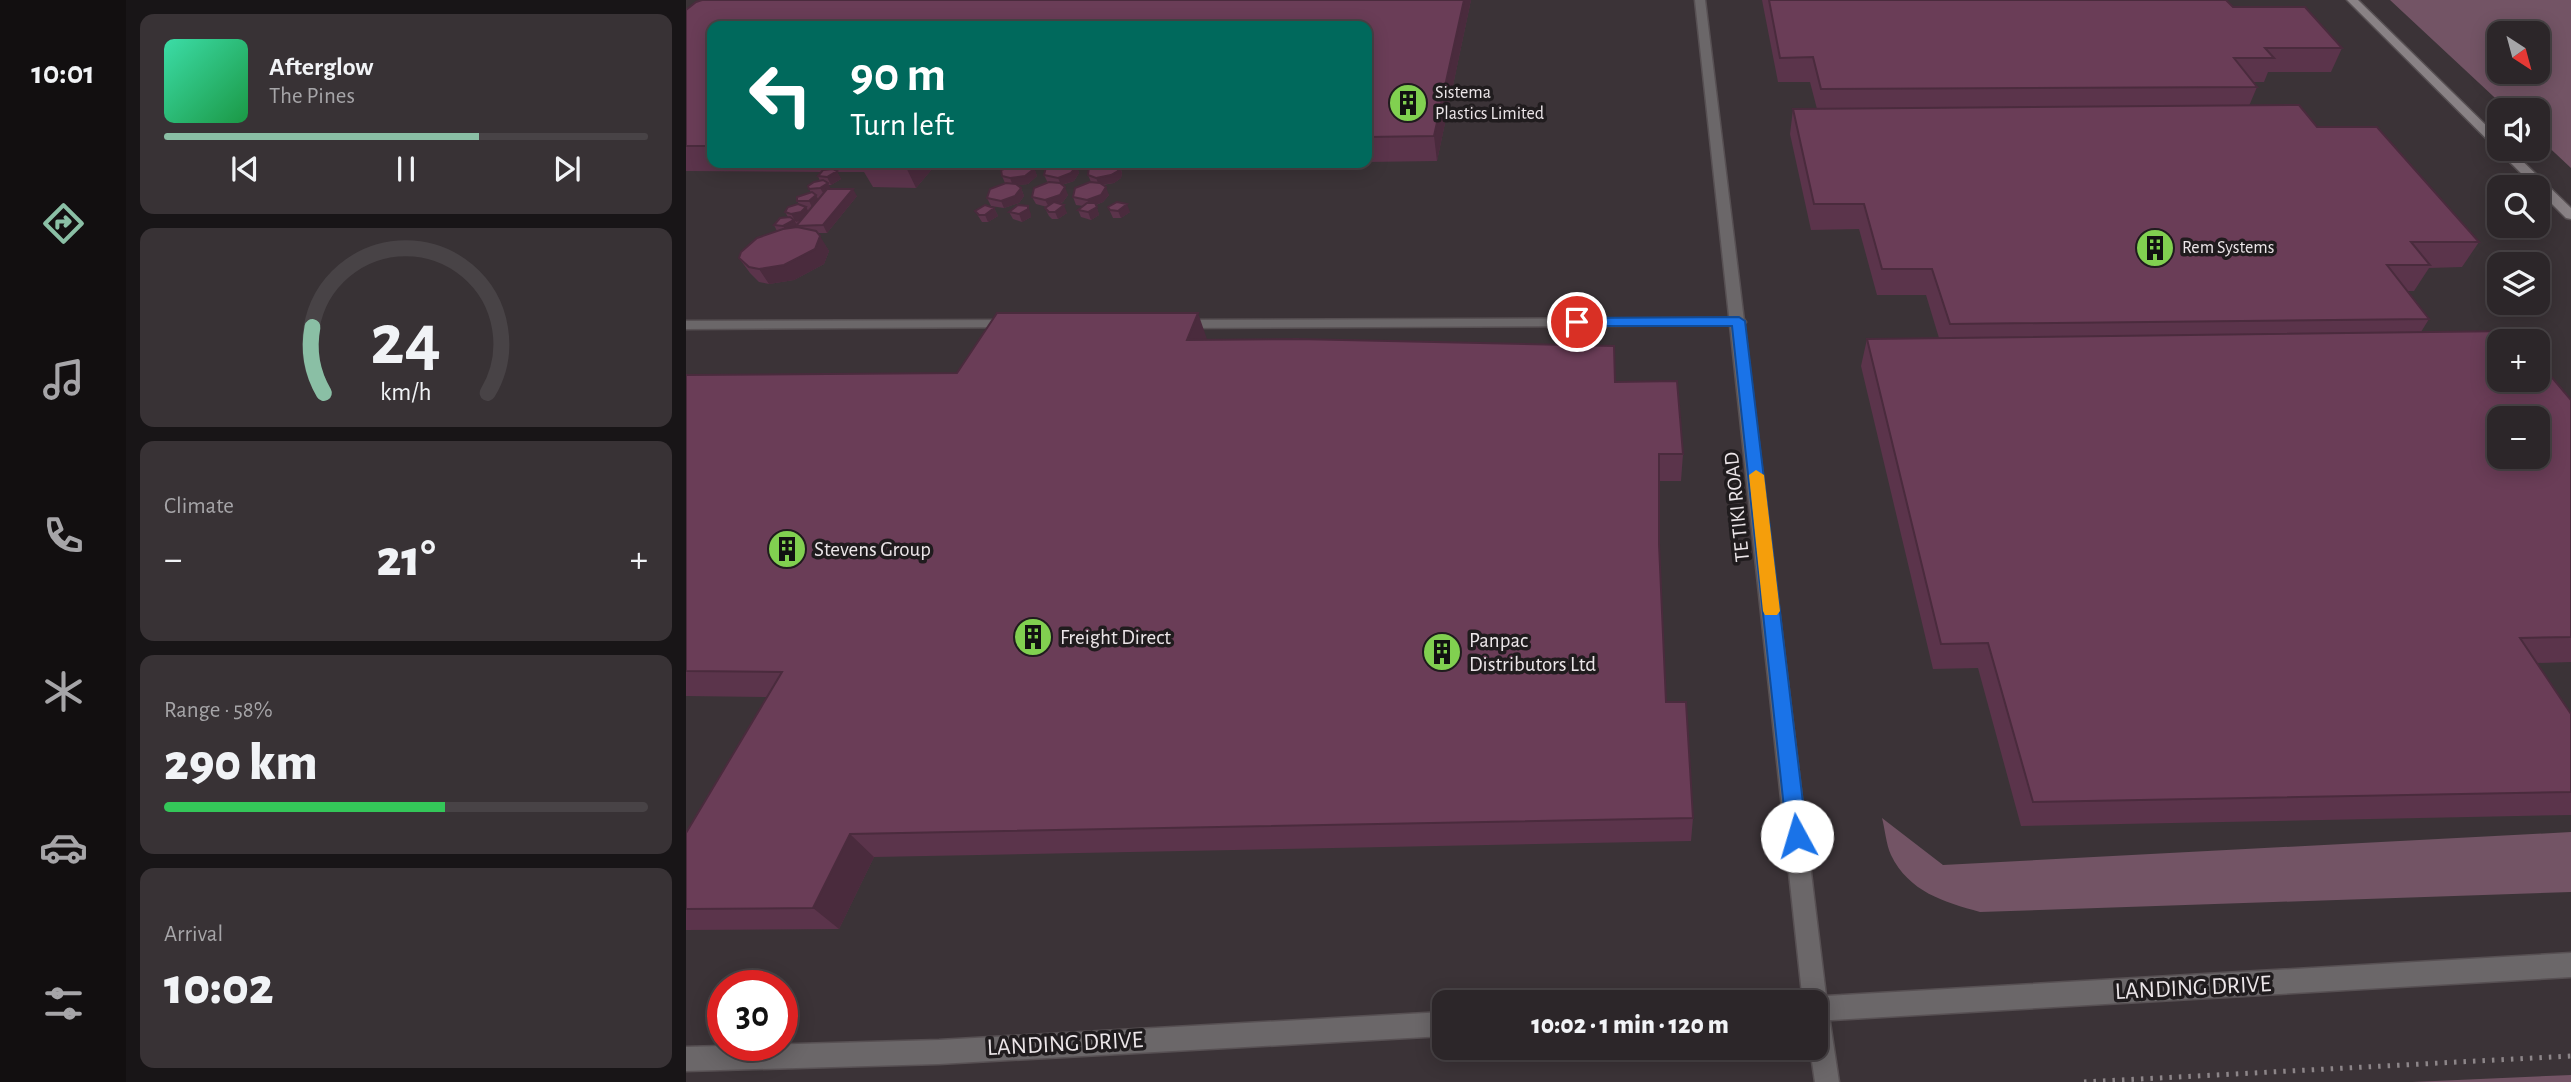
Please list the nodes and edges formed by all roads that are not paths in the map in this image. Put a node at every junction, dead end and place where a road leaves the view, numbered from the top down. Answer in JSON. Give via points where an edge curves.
{"nodes":[{"id":1,"x":1700,"y":0,"type":"edge"},
{"id":2,"x":2351,"y":0,"type":"edge"},
{"id":3,"x":2487,"y":133,"type":"edge"},
{"id":4,"x":2515,"y":161,"type":"edge"},
{"id":5,"x":2571,"y":215,"type":"edge"},
{"id":6,"x":1739,"y":321,"type":"junction"},
{"id":7,"x":1020,"y":324,"type":"edge"},
{"id":8,"x":1159,"y":324,"type":"edge"},
{"id":9,"x":686,"y":325,"type":"edge"},
{"id":10,"x":2571,"y":965,"type":"edge"},
{"id":11,"x":1813,"y":990,"type":"edge"},
{"id":12,"x":1828,"y":1008,"type":"edge"},
{"id":13,"x":1432,"y":1025,"type":"edge"},
{"id":14,"x":686,"y":1059,"type":"edge"},
{"id":15,"x":1823,"y":1060,"type":"edge"},
{"id":16,"x":1827,"y":1082,"type":"edge"}],
"edges":[{"from":1,"to":6,"type":"street","name":"TE TIKI ROAD"},
{"from":2,"to":3,"type":"street"},
{"from":4,"to":5,"type":"street"},
{"from":6,"to":8,"type":"street"},
{"from":6,"to":11,"type":"street","name":"TE TIKI ROAD"},
{"from":7,"to":9,"type":"street"},
{"from":10,"to":12,"type":"street","name":"LANDING DRIVE"},
{"from":13,"to":14,"type":"street","name":"LANDING DRIVE","via":[[939,1052]]},
{"from":15,"to":16,"type":"street","name":"TE TIKI ROAD"}]}
